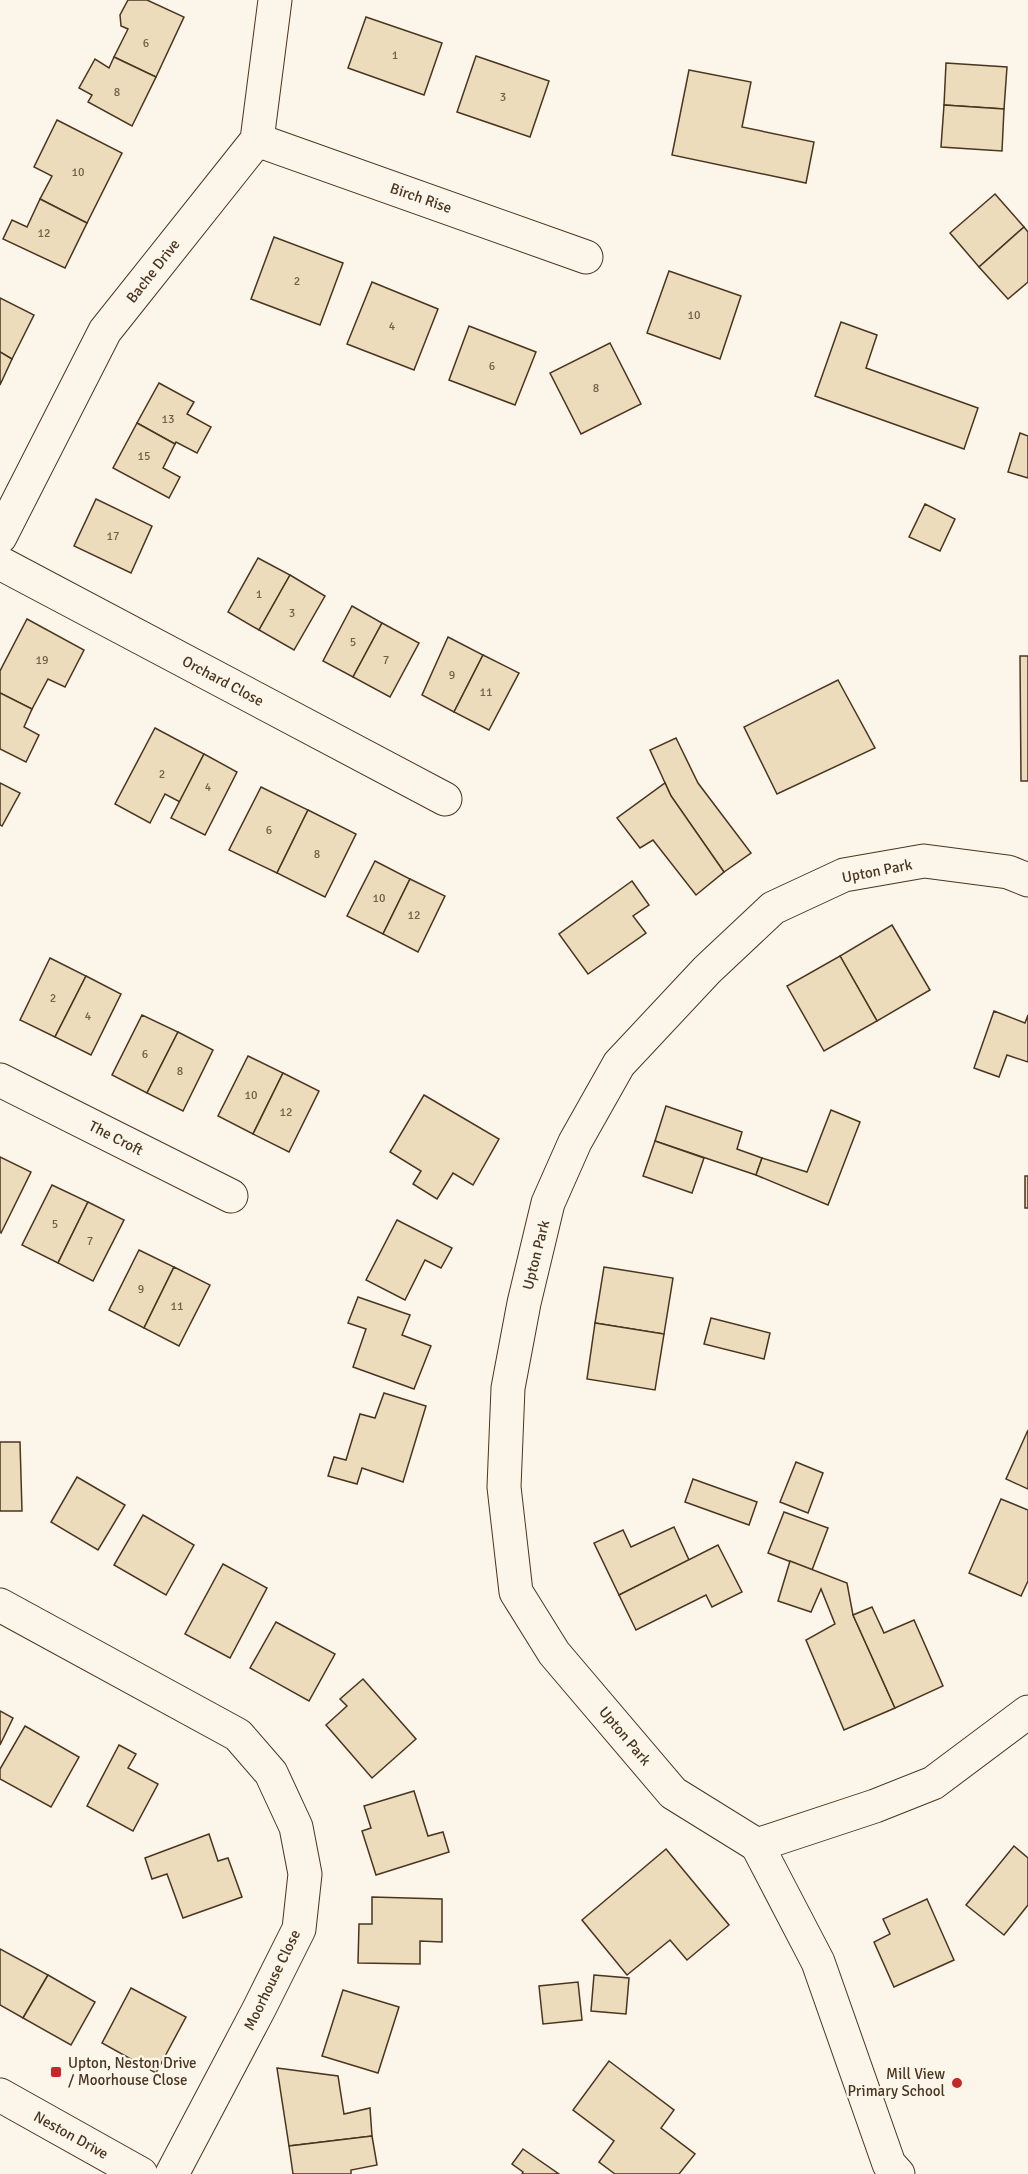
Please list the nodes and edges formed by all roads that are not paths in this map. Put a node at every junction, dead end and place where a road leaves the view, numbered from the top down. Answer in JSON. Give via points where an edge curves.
{"nodes":[{"id":1,"x":275,"y":0,"type":"edge"},
{"id":2,"x":256,"y":140,"type":"junction"},
{"id":3,"x":586,"y":257,"type":"dead end"},
{"id":4,"x":0,"y":537,"type":"edge"},
{"id":5,"x":0,"y":563,"type":"edge"},
{"id":6,"x":445,"y":799,"type":"dead end"},
{"id":7,"x":1028,"y":880,"type":"edge"},
{"id":8,"x":0,"y":1080,"type":"edge"},
{"id":9,"x":231,"y":1196,"type":"dead end"},
{"id":10,"x":0,"y":1605,"type":"edge"},
{"id":11,"x":1028,"y":1712,"type":"edge"},
{"id":12,"x":757,"y":1845,"type":"junction"},
{"id":13,"x":0,"y":2095,"type":"edge"},
{"id":14,"x":141,"y":2174,"type":"edge"},
{"id":15,"x":172,"y":2174,"type":"edge"},
{"id":16,"x":898,"y":2174,"type":"edge"}],
"edges":[{"from":1,"to":2,"type":"street"},
{"from":2,"to":3,"type":"street","name":"Birch Rise"},
{"from":2,"to":4,"type":"street","name":"Bache Drive","via":[[105,331]]},
{"from":5,"to":6,"type":"street","name":"Orchard Close"},
{"from":7,"to":12,"type":"street","name":"Upton Park","via":[[1008,872],[924,861],[844,875],[773,908],[707,970],[619,1064],[575,1142],[548,1203],[508,1388],[504,1487],[516,1592],[554,1653],[673,1793]]},
{"from":8,"to":9,"type":"street","name":"The Croft"},
{"from":10,"to":15,"type":"street","name":"Moorhouse Close","via":[[238,1735],[272,1773],[296,1827],[305,1874],[298,1929]]},
{"from":11,"to":12,"type":"street","via":[[933,1783]]},
{"from":12,"to":16,"type":"street","via":[[818,1962],[889,2163]]},
{"from":13,"to":14,"type":"street","name":"Neston Drive"}]}
